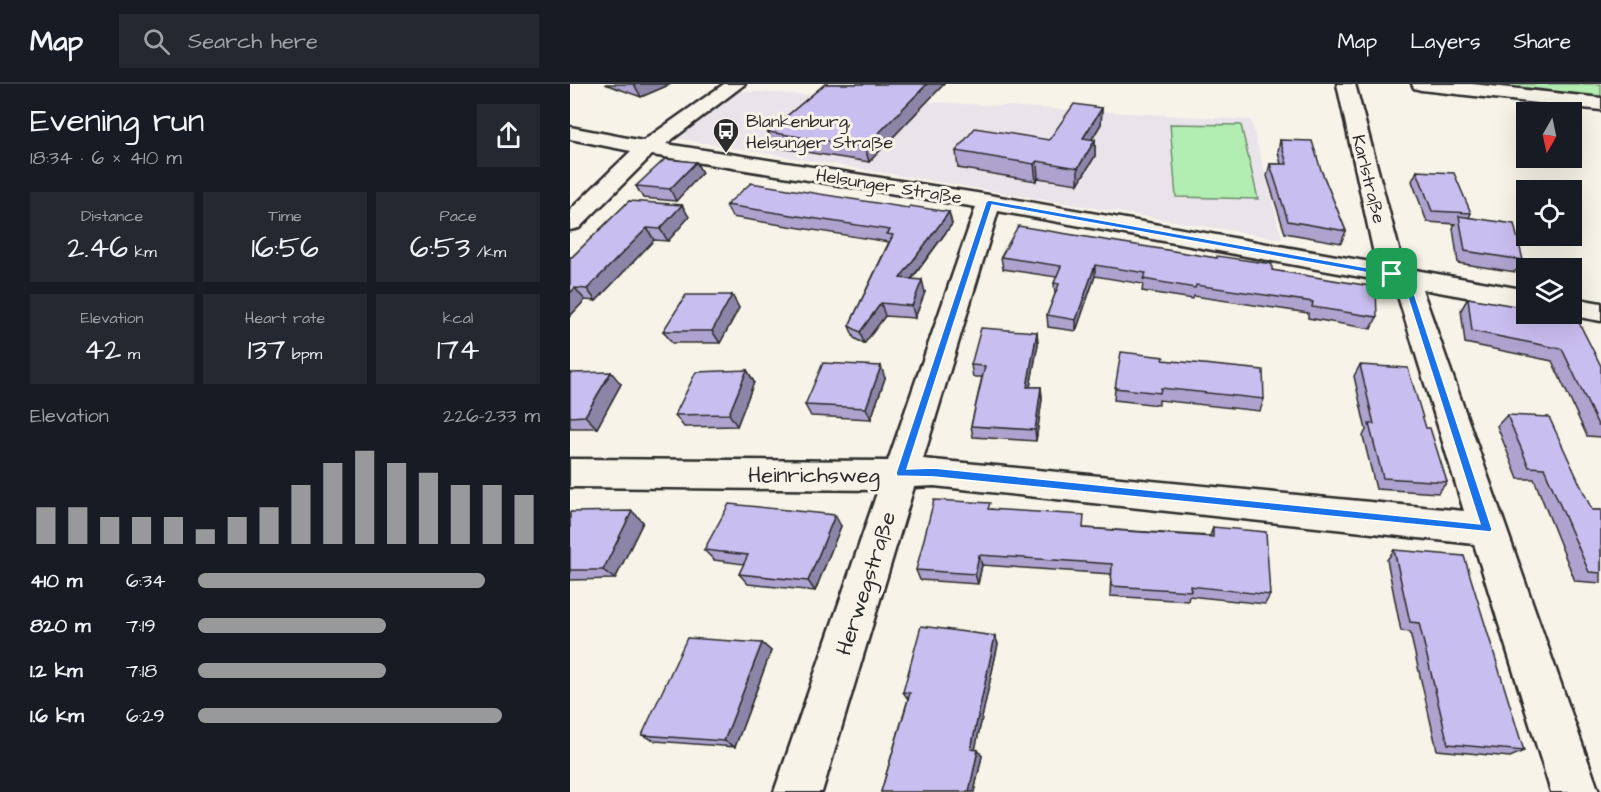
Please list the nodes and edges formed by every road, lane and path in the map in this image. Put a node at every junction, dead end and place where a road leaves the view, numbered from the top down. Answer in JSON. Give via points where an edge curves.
{"nodes":[{"id":1,"x":736,"y":84,"type":"edge"},
{"id":2,"x":1346,"y":84,"type":"edge"},
{"id":3,"x":1421,"y":84,"type":"edge"},
{"id":4,"x":1601,"y":104,"type":"edge"},
{"id":5,"x":570,"y":133,"type":"edge"},
{"id":6,"x":647,"y":148,"type":"junction"},
{"id":7,"x":989,"y":202,"type":"junction"},
{"id":8,"x":570,"y":223,"type":"edge"},
{"id":9,"x":1399,"y":275,"type":"junction"},
{"id":10,"x":1516,"y":296,"type":"edge"},
{"id":11,"x":1582,"y":309,"type":"edge"},
{"id":12,"x":1601,"y":312,"type":"edge"},
{"id":13,"x":570,"y":473,"type":"edge"},
{"id":14,"x":901,"y":473,"type":"junction"},
{"id":15,"x":1487,"y":529,"type":"junction"},
{"id":16,"x":798,"y":792,"type":"edge"},
{"id":17,"x":1575,"y":792,"type":"edge"}],
"edges":[{"from":1,"to":6,"type":"street"},
{"from":2,"to":9,"type":"street","name":"Karlstraße"},
{"from":3,"to":4,"type":"street"},
{"from":5,"to":6,"type":"street","name":"Helsunger Straße"},
{"from":6,"to":7,"type":"street","name":"Helsunger Straße"},
{"from":6,"to":8,"type":"street"},
{"from":7,"to":9,"type":"street","name":"Helsunger Straße"},
{"from":7,"to":14,"type":"street","name":"Herwegstraße"},
{"from":9,"to":10,"type":"street","name":"Helsunger Straße"},
{"from":9,"to":15,"type":"street","name":"Karlstraße"},
{"from":11,"to":12,"type":"street"},
{"from":13,"to":14,"type":"street","name":"Heinrichsweg","via":[[867,476]]},
{"from":14,"to":15,"type":"street","name":"Heinrichsweg","via":[[934,472]]},
{"from":14,"to":16,"type":"street","name":"Herwegstraße"},
{"from":15,"to":17,"type":"street","name":"Karlstraße"}]}
